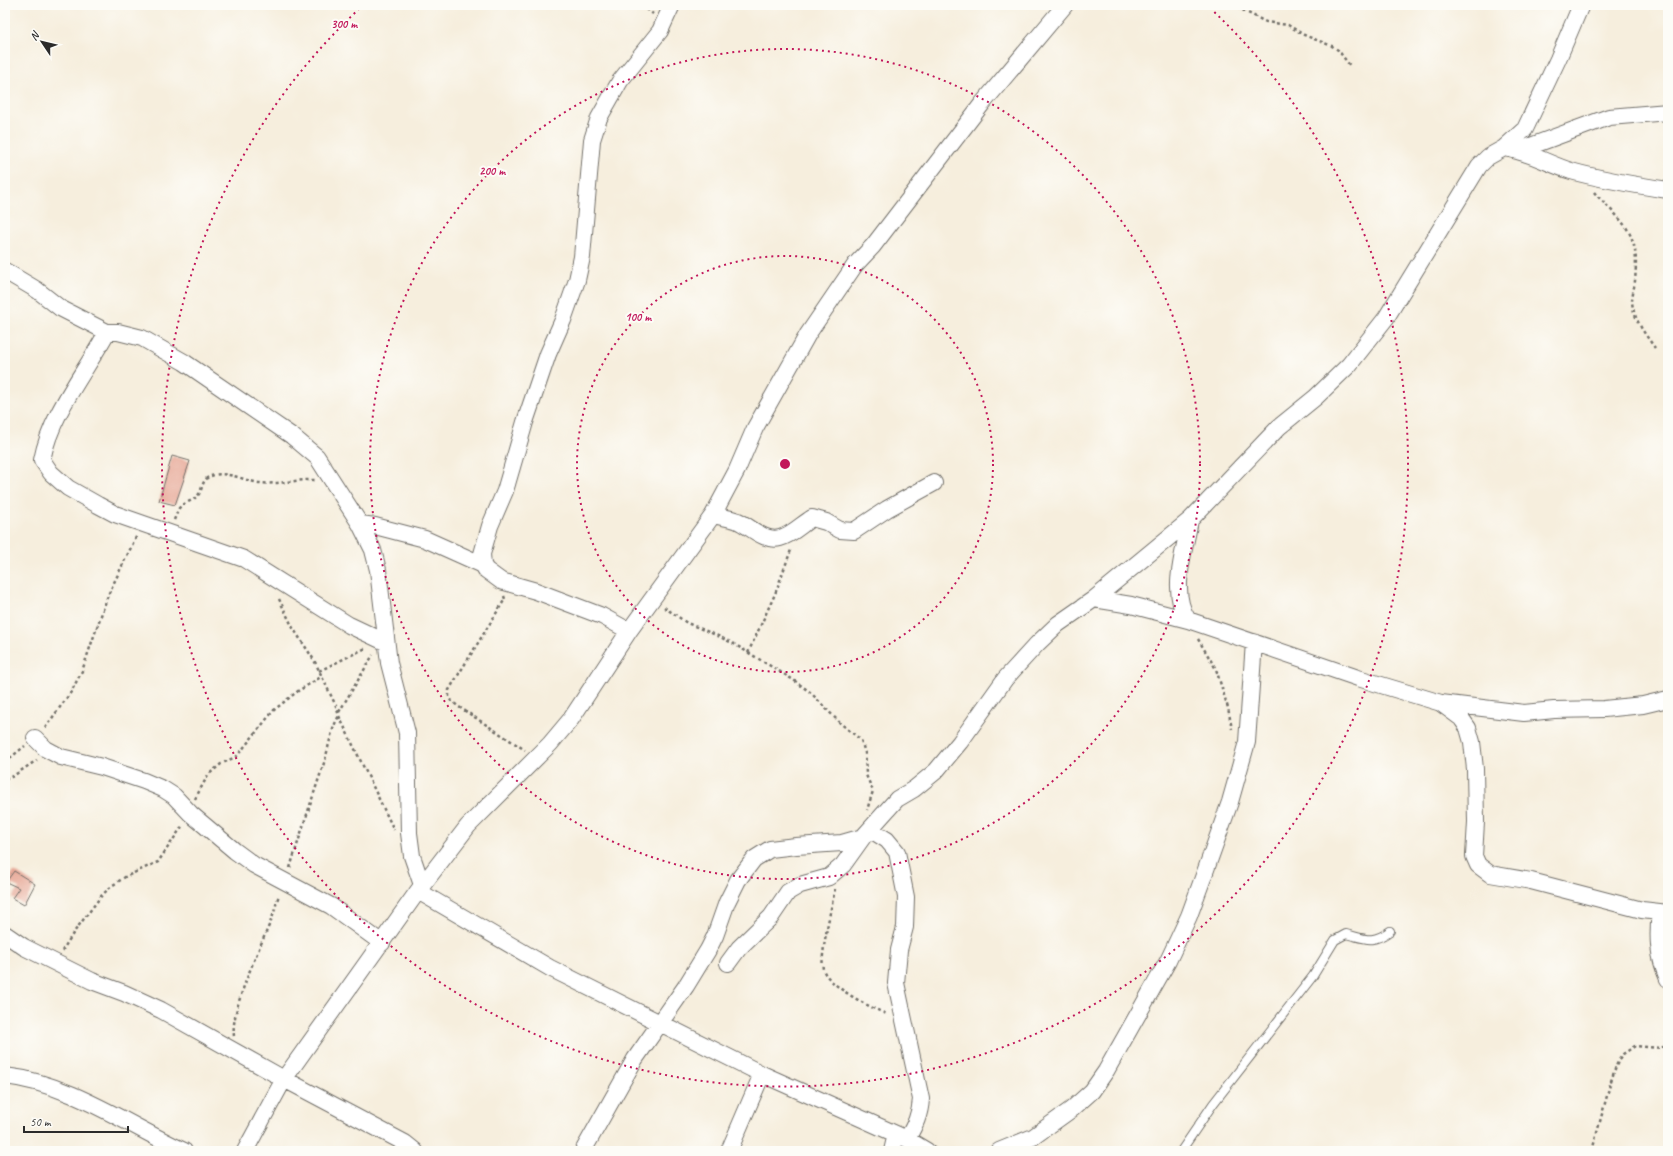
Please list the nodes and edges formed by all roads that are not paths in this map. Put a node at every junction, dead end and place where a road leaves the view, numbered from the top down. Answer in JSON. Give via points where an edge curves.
{"nodes":[{"id":1,"x":672,"y":5,"type":"edge"},
{"id":2,"x":1065,"y":5,"type":"edge"},
{"id":3,"x":1581,"y":5,"type":"edge"},
{"id":4,"x":1668,"y":112,"type":"edge"},
{"id":5,"x":1504,"y":148,"type":"junction"},
{"id":6,"x":1520,"y":150,"type":"junction"},
{"id":7,"x":1668,"y":190,"type":"edge"},
{"id":8,"x":5,"y":271,"type":"edge"},
{"id":9,"x":107,"y":332,"type":"junction"},
{"id":10,"x":934,"y":483,"type":"dead end"},
{"id":11,"x":713,"y":515,"type":"junction"},
{"id":12,"x":1190,"y":520,"type":"junction"},
{"id":13,"x":360,"y":524,"type":"junction"},
{"id":14,"x":483,"y":565,"type":"junction"},
{"id":15,"x":1094,"y":599,"type":"junction"},
{"id":16,"x":1188,"y":620,"type":"junction"},
{"id":17,"x":628,"y":631,"type":"junction"},
{"id":18,"x":379,"y":642,"type":"junction"},
{"id":19,"x":1254,"y":642,"type":"junction"},
{"id":20,"x":1668,"y":699,"type":"edge"},
{"id":21,"x":1441,"y":703,"type":"junction"},
{"id":22,"x":35,"y":738,"type":"road end"},
{"id":23,"x":867,"y":833,"type":"junction"},
{"id":24,"x":420,"y":888,"type":"junction"},
{"id":25,"x":1664,"y":912,"type":"edge"},
{"id":26,"x":1390,"y":931,"type":"dead end"},
{"id":27,"x":5,"y":934,"type":"edge"},
{"id":28,"x":382,"y":943,"type":"junction"},
{"id":29,"x":728,"y":963,"type":"dead end"},
{"id":30,"x":1668,"y":979,"type":"edge"},
{"id":31,"x":660,"y":1022,"type":"junction"},
{"id":32,"x":762,"y":1074,"type":"junction"},
{"id":33,"x":5,"y":1076,"type":"edge"},
{"id":34,"x":284,"y":1079,"type":"junction"},
{"id":35,"x":901,"y":1136,"type":"junction"},
{"id":36,"x":184,"y":1151,"type":"edge"},
{"id":37,"x":246,"y":1151,"type":"edge"},
{"id":38,"x":416,"y":1151,"type":"edge"},
{"id":39,"x":583,"y":1151,"type":"edge"},
{"id":40,"x":729,"y":1151,"type":"edge"},
{"id":41,"x":892,"y":1151,"type":"edge"},
{"id":42,"x":927,"y":1151,"type":"edge"},
{"id":43,"x":999,"y":1151,"type":"edge"},
{"id":44,"x":1181,"y":1151,"type":"edge"}],
"edges":[{"from":1,"to":14,"type":"street","via":[[660,31],[620,81],[599,118],[592,140],[582,257],[577,280],[548,354],[505,491],[490,526],[482,554]]},
{"from":2,"to":11,"type":"street","via":[[982,104],[831,298],[755,428],[737,470]]},
{"from":3,"to":5,"type":"street","via":[[1525,129]]},
{"from":4,"to":6,"type":"street","via":[[1609,117]]},
{"from":5,"to":6,"type":"street"},
{"from":5,"to":12,"type":"street","via":[[1488,157],[1479,166],[1386,318],[1349,365],[1316,397],[1279,427]]},
{"from":6,"to":7,"type":"street","via":[[1570,170],[1602,179]]},
{"from":8,"to":9,"type":"street","via":[[37,290],[60,308]]},
{"from":9,"to":13,"type":"street","via":[[142,338],[209,378],[292,436],[317,457]]},
{"from":9,"to":18,"type":"street","via":[[44,444],[42,460],[51,473],[68,488],[115,514],[255,564]]},
{"from":10,"to":11,"type":"street","via":[[854,531],[840,530],[812,518],[780,539],[772,539],[738,521]]},
{"from":11,"to":17,"type":"street"},
{"from":12,"to":15,"type":"street"},
{"from":12,"to":16,"type":"street","via":[[1180,570],[1183,613]]},
{"from":13,"to":14,"type":"street","via":[[425,539]]},
{"from":13,"to":18,"type":"street","via":[[373,550],[378,570]]},
{"from":14,"to":17,"type":"street","via":[[501,582],[536,591],[602,616]]},
{"from":15,"to":16,"type":"street"},
{"from":15,"to":23,"type":"street","via":[[1058,624],[1037,644],[1005,679],[944,762],[926,780],[897,799]]},
{"from":16,"to":19,"type":"street"},
{"from":17,"to":24,"type":"street","via":[[571,719],[537,758],[468,826]]},
{"from":18,"to":24,"type":"street","via":[[389,663],[407,733],[409,833]]},
{"from":19,"to":21,"type":"street"},
{"from":19,"to":43,"type":"street","via":[[1247,742],[1230,802],[1204,875],[1168,961],[1106,1072],[1092,1091],[1033,1137]]},
{"from":20,"to":21,"type":"street","via":[[1643,705],[1524,714]]},
{"from":21,"to":25,"type":"street","via":[[1461,718],[1468,728],[1472,742],[1476,769],[1474,856],[1478,865],[1490,874],[1531,881],[1642,910]]},
{"from":22,"to":28,"type":"street","via":[[61,757],[102,767],[157,786],[174,796],[190,813],[254,865],[331,906]]},
{"from":23,"to":29,"type":"street","via":[[843,865],[829,877],[800,885],[788,892],[771,917],[739,948]]},
{"from":23,"to":31,"type":"street","via":[[842,843],[770,849],[754,859],[738,880],[708,950]]},
{"from":23,"to":35,"type":"street","via":[[886,840],[897,852],[906,898],[905,927],[899,950],[896,984],[921,1099],[915,1124]]},
{"from":24,"to":28,"type":"street"},
{"from":24,"to":31,"type":"street","via":[[550,968]]},
{"from":25,"to":30,"type":"street","via":[[1658,941],[1661,962]]},
{"from":26,"to":44,"type":"lane","via":[[1375,940],[1346,934],[1335,940],[1313,976],[1213,1104]]},
{"from":27,"to":34,"type":"street","via":[[92,981],[161,1010]]},
{"from":28,"to":34,"type":"street"},
{"from":31,"to":32,"type":"street"},
{"from":31,"to":39,"type":"street","via":[[635,1059]]},
{"from":32,"to":35,"type":"street"},
{"from":32,"to":40,"type":"street"},
{"from":33,"to":36,"type":"street","via":[[61,1090]]},
{"from":34,"to":37,"type":"street"},
{"from":34,"to":38,"type":"street"},
{"from":35,"to":41,"type":"street"},
{"from":35,"to":42,"type":"street"}]}
